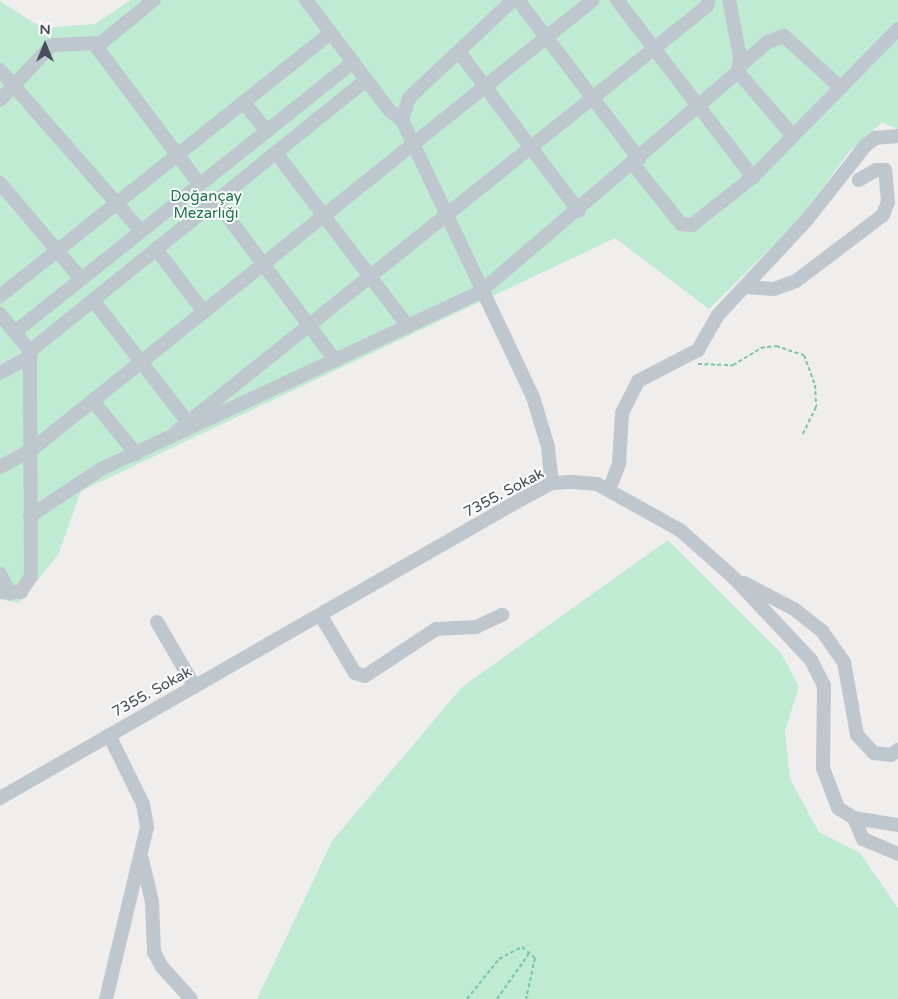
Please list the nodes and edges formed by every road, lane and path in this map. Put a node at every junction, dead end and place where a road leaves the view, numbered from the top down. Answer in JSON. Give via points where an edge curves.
{"nodes":[{"id":1,"x":154,"y":0,"type":"edge"},
{"id":2,"x":306,"y":0,"type":"edge"},
{"id":3,"x":514,"y":0,"type":"edge"},
{"id":4,"x":518,"y":0,"type":"edge"},
{"id":5,"x":593,"y":0,"type":"edge"},
{"id":6,"x":617,"y":0,"type":"edge"},
{"id":7,"x":708,"y":0,"type":"edge"},
{"id":8,"x":729,"y":0,"type":"edge"},
{"id":9,"x":898,"y":29,"type":"edge"},
{"id":10,"x":331,"y":33,"type":"junction"},
{"id":11,"x":546,"y":37,"type":"junction"},
{"id":12,"x":96,"y":45,"type":"junction"},
{"id":13,"x":654,"y":48,"type":"junction"},
{"id":14,"x":459,"y":52,"type":"junction"},
{"id":15,"x":353,"y":62,"type":"junction"},
{"id":16,"x":739,"y":69,"type":"junction"},
{"id":17,"x":0,"y":70,"type":"edge"},
{"id":18,"x":366,"y":80,"type":"junction"},
{"id":19,"x":14,"y":85,"type":"junction"},
{"id":20,"x":485,"y":86,"type":"junction"},
{"id":21,"x":841,"y":88,"type":"junction"},
{"id":22,"x":592,"y":98,"type":"junction"},
{"id":23,"x":0,"y":100,"type":"edge"},
{"id":24,"x":243,"y":102,"type":"junction"},
{"id":25,"x":699,"y":106,"type":"junction"},
{"id":26,"x":402,"y":120,"type":"junction"},
{"id":27,"x":267,"y":131,"type":"junction"},
{"id":28,"x":793,"y":136,"type":"junction"},
{"id":29,"x":898,"y":136,"type":"edge"},
{"id":30,"x":413,"y":144,"type":"junction"},
{"id":31,"x":531,"y":147,"type":"junction"},
{"id":32,"x":276,"y":153,"type":"junction"},
{"id":33,"x":178,"y":155,"type":"junction"},
{"id":34,"x":636,"y":161,"type":"junction"},
{"id":35,"x":753,"y":177,"type":"junction"},
{"id":36,"x":859,"y":180,"type":"dead end"},
{"id":37,"x":0,"y":183,"type":"edge"},
{"id":38,"x":200,"y":185,"type":"junction"},
{"id":39,"x":216,"y":201,"type":"junction"},
{"id":40,"x":118,"y":202,"type":"junction"},
{"id":41,"x":579,"y":211,"type":"junction"},
{"id":42,"x":324,"y":216,"type":"junction"},
{"id":43,"x":446,"y":216,"type":"junction"},
{"id":44,"x":141,"y":232,"type":"junction"},
{"id":45,"x":58,"y":249,"type":"junction"},
{"id":46,"x":156,"y":249,"type":"junction"},
{"id":47,"x":263,"y":264,"type":"junction"},
{"id":48,"x":370,"y":276,"type":"junction"},
{"id":49,"x":81,"y":279,"type":"junction"},
{"id":50,"x":745,"y":287,"type":"junction"},
{"id":51,"x":480,"y":292,"type":"junction"},
{"id":52,"x":0,"y":296,"type":"edge"},
{"id":53,"x":93,"y":300,"type":"junction"},
{"id":54,"x":204,"y":312,"type":"junction"},
{"id":55,"x":0,"y":314,"type":"edge"},
{"id":56,"x":309,"y":325,"type":"junction"},
{"id":57,"x":408,"y":326,"type":"junction"},
{"id":58,"x":15,"y":332,"type":"junction"},
{"id":59,"x":30,"y":354,"type":"junction"},
{"id":60,"x":335,"y":360,"type":"junction"},
{"id":61,"x":673,"y":361,"type":"junction"},
{"id":62,"x":141,"y":362,"type":"junction"},
{"id":63,"x":0,"y":373,"type":"edge"},
{"id":64,"x":93,"y":401,"type":"junction"},
{"id":65,"x":187,"y":421,"type":"junction"},
{"id":66,"x":802,"y":436,"type":"dead end"},
{"id":67,"x":164,"y":442,"type":"junction"},
{"id":68,"x":30,"y":451,"type":"junction"},
{"id":69,"x":136,"y":454,"type":"junction"},
{"id":70,"x":0,"y":467,"type":"edge"},
{"id":71,"x":552,"y":483,"type":"junction"},
{"id":72,"x":609,"y":490,"type":"junction"},
{"id":73,"x":30,"y":516,"type":"junction"},
{"id":74,"x":0,"y":574,"type":"edge"},
{"id":75,"x":734,"y":578,"type":"junction"},
{"id":76,"x":5,"y":593,"type":"edge"},
{"id":77,"x":502,"y":615,"type":"dead end"},
{"id":78,"x":321,"y":616,"type":"junction"},
{"id":79,"x":157,"y":622,"type":"dead end"},
{"id":80,"x":195,"y":687,"type":"junction"},
{"id":81,"x":109,"y":735,"type":"junction"},
{"id":82,"x":898,"y":750,"type":"edge"},
{"id":83,"x":0,"y":798,"type":"edge"},
{"id":84,"x":854,"y":818,"type":"junction"},
{"id":85,"x":898,"y":825,"type":"edge"},
{"id":86,"x":898,"y":854,"type":"edge"},
{"id":87,"x":142,"y":856,"type":"junction"},
{"id":88,"x":531,"y":951,"type":"junction"},
{"id":89,"x":106,"y":999,"type":"edge"},
{"id":90,"x":191,"y":999,"type":"edge"},
{"id":91,"x":468,"y":999,"type":"edge"},
{"id":92,"x":497,"y":999,"type":"edge"},
{"id":93,"x":526,"y":999,"type":"edge"}],
"edges":[{"from":1,"to":12,"type":"street"},
{"from":2,"to":10,"type":"street"},
{"from":3,"to":14,"type":"street"},
{"from":4,"to":11,"type":"street"},
{"from":5,"to":11,"type":"street"},
{"from":6,"to":13,"type":"street"},
{"from":7,"to":13,"type":"street","via":[[707,6]]},
{"from":8,"to":16,"type":"street"},
{"from":9,"to":21,"type":"street"},
{"from":10,"to":15,"type":"street"},
{"from":10,"to":24,"type":"street"},
{"from":11,"to":20,"type":"street"},
{"from":11,"to":22,"type":"street"},
{"from":12,"to":19,"type":"street","via":[[52,44]]},
{"from":12,"to":33,"type":"street"},
{"from":13,"to":22,"type":"street"},
{"from":13,"to":25,"type":"street"},
{"from":14,"to":20,"type":"street"},
{"from":14,"to":26,"type":"street","via":[[409,98]]},
{"from":15,"to":18,"type":"street"},
{"from":15,"to":27,"type":"street"},
{"from":16,"to":21,"type":"street","via":[[768,42],[784,36]]},
{"from":16,"to":25,"type":"street"},
{"from":16,"to":28,"type":"street"},
{"from":17,"to":19,"type":"street"},
{"from":18,"to":26,"type":"street"},
{"from":18,"to":32,"type":"street"},
{"from":19,"to":23,"type":"street"},
{"from":19,"to":40,"type":"street"},
{"from":20,"to":30,"type":"street"},
{"from":20,"to":31,"type":"street"},
{"from":21,"to":28,"type":"street"},
{"from":22,"to":31,"type":"street"},
{"from":22,"to":34,"type":"street"},
{"from":24,"to":27,"type":"street"},
{"from":24,"to":33,"type":"street"},
{"from":25,"to":34,"type":"street"},
{"from":25,"to":35,"type":"street"},
{"from":26,"to":30,"type":"street"},
{"from":27,"to":38,"type":"street"},
{"from":28,"to":35,"type":"street"},
{"from":29,"to":50,"type":"street","via":[[875,138],[865,146],[806,221]]},
{"from":30,"to":42,"type":"street"},
{"from":30,"to":43,"type":"street"},
{"from":31,"to":41,"type":"street"},
{"from":31,"to":43,"type":"street"},
{"from":32,"to":39,"type":"street"},
{"from":32,"to":42,"type":"street"},
{"from":33,"to":38,"type":"street"},
{"from":33,"to":40,"type":"street"},
{"from":34,"to":35,"type":"street","via":[[686,226]]},
{"from":34,"to":41,"type":"street"},
{"from":36,"to":50,"type":"street","via":[[876,170],[885,170],[888,202],[883,215],[796,281],[774,289]]},
{"from":37,"to":45,"type":"street"},
{"from":38,"to":44,"type":"street"},
{"from":39,"to":46,"type":"street"},
{"from":39,"to":47,"type":"street"},
{"from":40,"to":44,"type":"street"},
{"from":40,"to":45,"type":"street"},
{"from":41,"to":51,"type":"street"},
{"from":42,"to":47,"type":"street"},
{"from":42,"to":48,"type":"street"},
{"from":43,"to":48,"type":"street"},
{"from":43,"to":51,"type":"street"},
{"from":44,"to":49,"type":"street"},
{"from":45,"to":49,"type":"street"},
{"from":45,"to":52,"type":"street"},
{"from":46,"to":53,"type":"street"},
{"from":46,"to":54,"type":"street"},
{"from":47,"to":54,"type":"street"},
{"from":47,"to":56,"type":"street"},
{"from":48,"to":56,"type":"street"},
{"from":48,"to":57,"type":"street"},
{"from":49,"to":58,"type":"street"},
{"from":50,"to":61,"type":"street","via":[[718,315],[698,350]]},
{"from":51,"to":57,"type":"street"},
{"from":51,"to":71,"type":"street","via":[[532,397],[548,447]]},
{"from":53,"to":59,"type":"street"},
{"from":53,"to":62,"type":"street"},
{"from":54,"to":62,"type":"street"},
{"from":55,"to":58,"type":"street"},
{"from":56,"to":60,"type":"street"},
{"from":56,"to":65,"type":"street"},
{"from":57,"to":60,"type":"street"},
{"from":58,"to":59,"type":"street"},
{"from":59,"to":63,"type":"street"},
{"from":59,"to":68,"type":"street"},
{"from":60,"to":67,"type":"street"},
{"from":61,"to":66,"type":"path","via":[[733,365],[761,348],[776,346],[804,355],[815,385],[816,407]]},
{"from":61,"to":72,"type":"street","via":[[648,373],[627,400],[622,413],[620,464]]},
{"from":62,"to":64,"type":"street"},
{"from":62,"to":65,"type":"street"},
{"from":64,"to":68,"type":"street"},
{"from":64,"to":69,"type":"street"},
{"from":65,"to":67,"type":"street"},
{"from":67,"to":69,"type":"street"},
{"from":68,"to":70,"type":"street"},
{"from":68,"to":73,"type":"street"},
{"from":69,"to":73,"type":"street","via":[[101,469]]},
{"from":71,"to":72,"type":"street","name":"7355. Sokak","via":[[597,484]]},
{"from":71,"to":78,"type":"street","name":"7355. Sokak"},
{"from":72,"to":75,"type":"street","name":"7355. Sokak","via":[[680,530]]},
{"from":73,"to":76,"type":"street","via":[[31,576],[21,592]]},
{"from":74,"to":76,"type":"street"},
{"from":75,"to":82,"type":"street","via":[[794,609],[822,631],[844,662],[857,735],[874,753],[891,755]]},
{"from":75,"to":84,"type":"street","name":"7355. Sokak","via":[[811,660],[824,685],[823,768],[838,808]]},
{"from":77,"to":78,"type":"street","via":[[476,627],[436,628],[365,676],[355,673]]},
{"from":78,"to":80,"type":"street","name":"7355. Sokak"},
{"from":79,"to":80,"type":"street"},
{"from":80,"to":81,"type":"street","name":"7355. Sokak"},
{"from":81,"to":83,"type":"street","name":"7355. Sokak"},
{"from":81,"to":87,"type":"street","via":[[143,804],[147,827]]},
{"from":84,"to":85,"type":"street"},
{"from":84,"to":86,"type":"street","via":[[863,839]]},
{"from":87,"to":89,"type":"street"},
{"from":87,"to":90,"type":"street","via":[[152,902],[154,952],[162,967]]},
{"from":88,"to":91,"type":"path","via":[[522,946],[508,951]]},
{"from":88,"to":92,"type":"path"},
{"from":88,"to":93,"type":"path","via":[[534,967]]}]}
